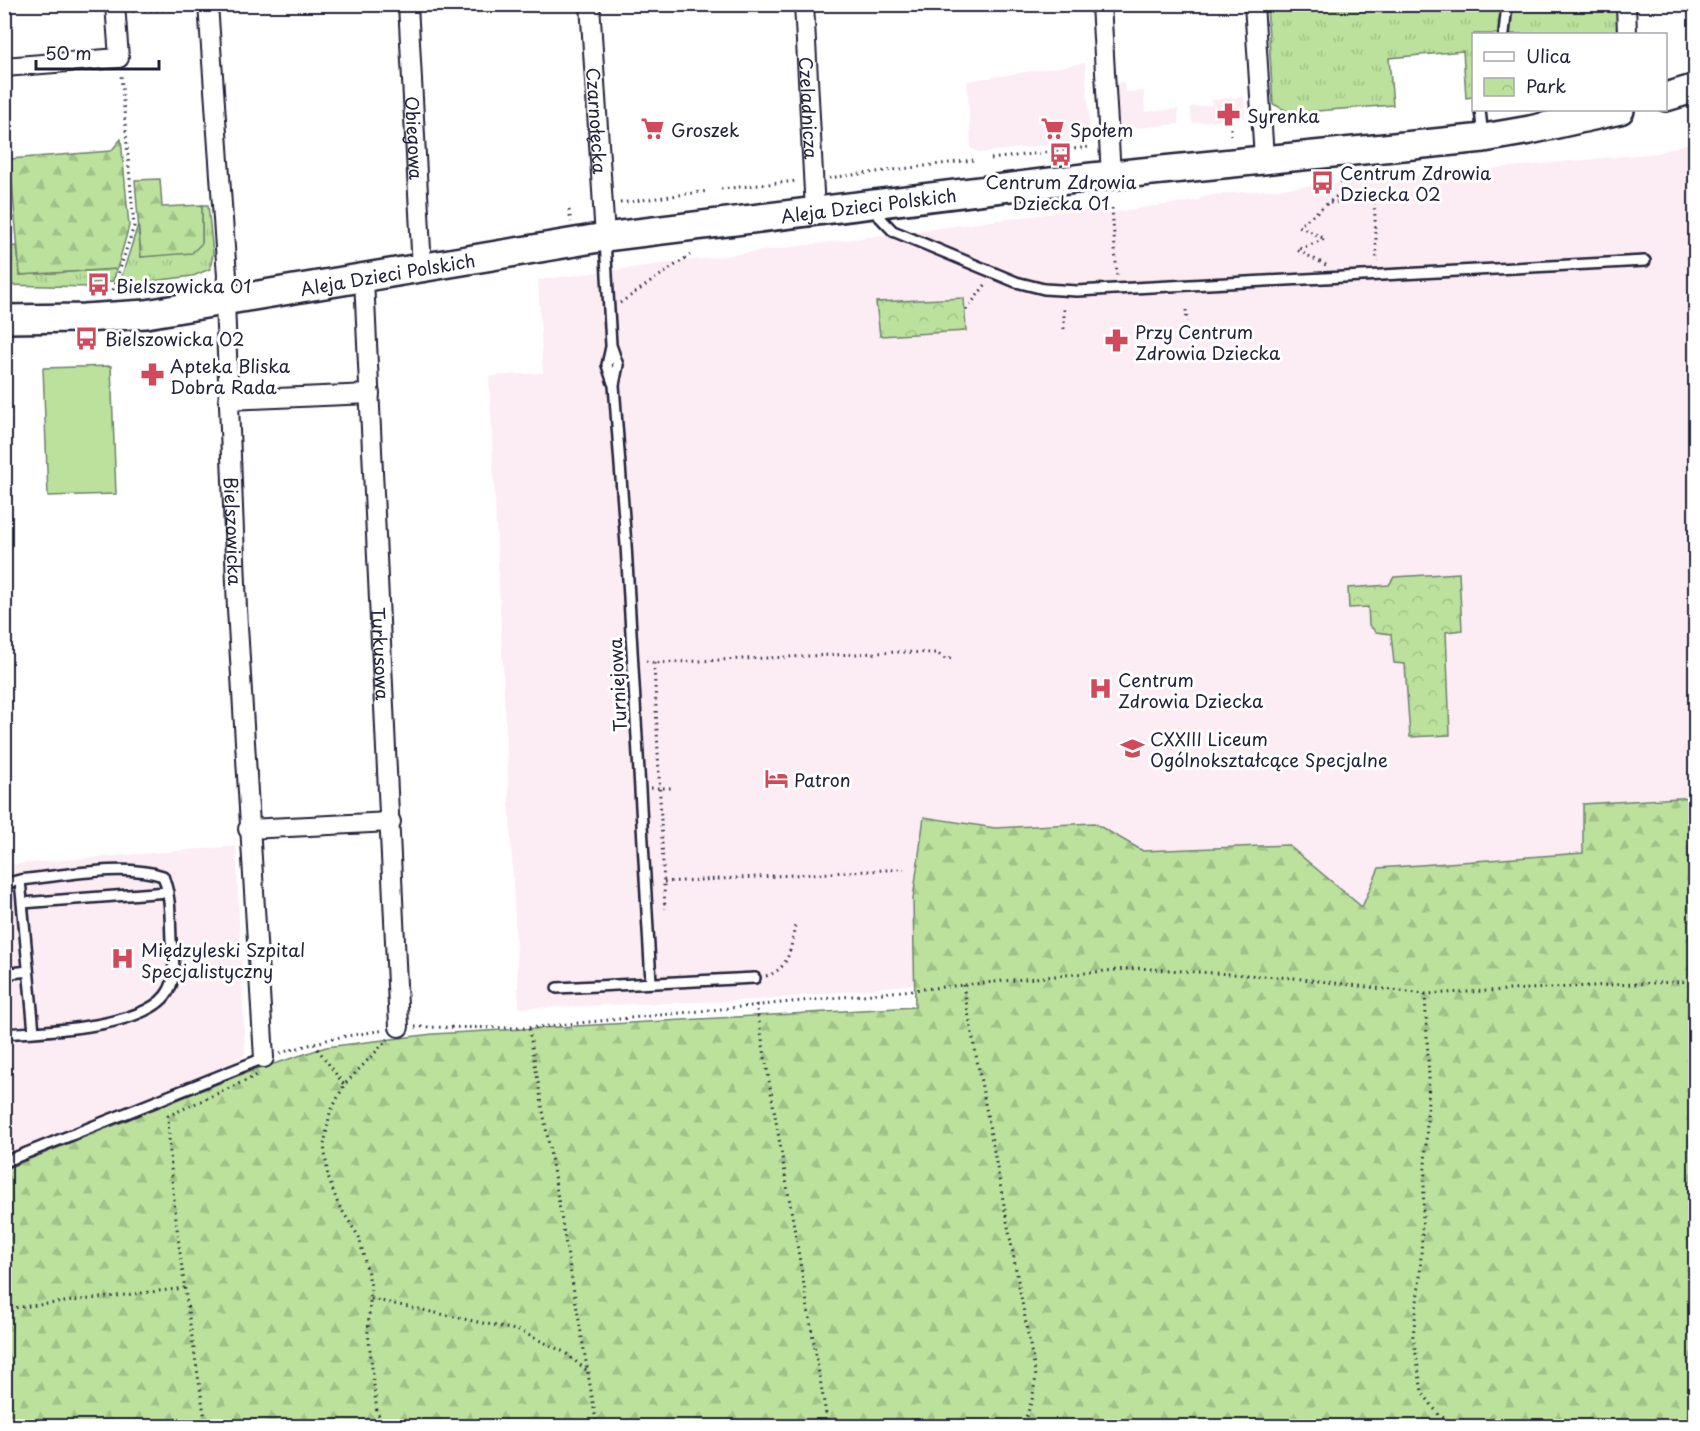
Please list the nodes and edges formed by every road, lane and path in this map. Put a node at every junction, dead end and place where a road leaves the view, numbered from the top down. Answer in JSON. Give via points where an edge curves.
{"nodes":[{"id":1,"x":408,"y":4,"type":"edge"},
{"id":2,"x":590,"y":4,"type":"edge"},
{"id":3,"x":804,"y":4,"type":"edge"},
{"id":4,"x":1101,"y":4,"type":"edge"},
{"id":5,"x":1254,"y":4,"type":"edge"},
{"id":6,"x":1507,"y":4,"type":"edge"},
{"id":7,"x":1626,"y":4,"type":"edge"},
{"id":8,"x":208,"y":7,"type":"edge"},
{"id":9,"x":115,"y":8,"type":"edge"},
{"id":10,"x":1504,"y":33,"type":"edge"},
{"id":11,"x":1627,"y":33,"type":"edge"},
{"id":12,"x":119,"y":58,"type":"junction"},
{"id":13,"x":4,"y":68,"type":"edge"},
{"id":14,"x":1695,"y":88,"type":"edge"},
{"id":15,"x":1667,"y":96,"type":"edge"},
{"id":16,"x":1480,"y":111,"type":"edge"},
{"id":17,"x":1616,"y":111,"type":"edge"},
{"id":18,"x":1231,"y":128,"type":"dead end"},
{"id":19,"x":1231,"y":137,"type":"dead end"},
{"id":20,"x":1484,"y":138,"type":"junction"},
{"id":21,"x":1089,"y":147,"type":"dead end"},
{"id":22,"x":1264,"y":158,"type":"junction"},
{"id":23,"x":992,"y":159,"type":"dead end"},
{"id":24,"x":973,"y":160,"type":"dead end"},
{"id":25,"x":1111,"y":175,"type":"junction"},
{"id":26,"x":1341,"y":177,"type":"dead end"},
{"id":27,"x":825,"y":178,"type":"dead end"},
{"id":28,"x":799,"y":181,"type":"dead end"},
{"id":29,"x":721,"y":189,"type":"dead end"},
{"id":30,"x":708,"y":191,"type":"dead end"},
{"id":31,"x":1374,"y":196,"type":"junction"},
{"id":32,"x":1386,"y":199,"type":"dead end"},
{"id":33,"x":1328,"y":203,"type":"junction"},
{"id":34,"x":610,"y":204,"type":"dead end"},
{"id":35,"x":869,"y":204,"type":"junction"},
{"id":36,"x":1112,"y":208,"type":"dead end"},
{"id":37,"x":569,"y":210,"type":"dead end"},
{"id":38,"x":815,"y":211,"type":"junction"},
{"id":39,"x":571,"y":224,"type":"dead end"},
{"id":40,"x":605,"y":237,"type":"junction"},
{"id":41,"x":690,"y":255,"type":"dead end"},
{"id":42,"x":1645,"y":261,"type":"dead end"},
{"id":43,"x":1377,"y":262,"type":"dead end"},
{"id":44,"x":1328,"y":266,"type":"dead end"},
{"id":45,"x":422,"y":269,"type":"junction"},
{"id":46,"x":1117,"y":276,"type":"dead end"},
{"id":47,"x":364,"y":279,"type":"junction"},
{"id":48,"x":986,"y":284,"type":"dead end"},
{"id":49,"x":113,"y":290,"type":"dead end"},
{"id":50,"x":225,"y":302,"type":"junction"},
{"id":51,"x":1064,"y":309,"type":"dead end"},
{"id":52,"x":966,"y":310,"type":"dead end"},
{"id":53,"x":1186,"y":310,"type":"dead end"},
{"id":54,"x":609,"y":311,"type":"junction"},
{"id":55,"x":4,"y":319,"type":"edge"},
{"id":56,"x":1187,"y":322,"type":"dead end"},
{"id":57,"x":1064,"y":329,"type":"dead end"},
{"id":58,"x":370,"y":394,"type":"junction"},
{"id":59,"x":228,"y":400,"type":"junction"},
{"id":60,"x":953,"y":657,"type":"dead end"},
{"id":61,"x":638,"y":658,"type":"dead end"},
{"id":62,"x":654,"y":663,"type":"junction"},
{"id":63,"x":660,"y":788,"type":"junction"},
{"id":64,"x":673,"y":788,"type":"dead end"},
{"id":65,"x":640,"y":789,"type":"junction"},
{"id":66,"x":391,"y":822,"type":"junction"},
{"id":67,"x":248,"y":830,"type":"junction"},
{"id":68,"x":904,"y":869,"type":"dead end"},
{"id":69,"x":20,"y":880,"type":"junction"},
{"id":70,"x":664,"y":882,"type":"junction"},
{"id":71,"x":4,"y":884,"type":"edge"},
{"id":72,"x":168,"y":892,"type":"junction"},
{"id":73,"x":22,"y":903,"type":"junction"},
{"id":74,"x":665,"y":909,"type":"dead end"},
{"id":75,"x":795,"y":926,"type":"dead end"},
{"id":76,"x":28,"y":971,"type":"junction"},
{"id":77,"x":4,"y":974,"type":"edge"},
{"id":78,"x":755,"y":978,"type":"joint"},
{"id":79,"x":1695,"y":981,"type":"edge"},
{"id":80,"x":651,"y":982,"type":"junction"},
{"id":81,"x":963,"y":985,"type":"junction"},
{"id":82,"x":557,"y":988,"type":"dead end"},
{"id":83,"x":1425,"y":994,"type":"junction"},
{"id":84,"x":756,"y":1004,"type":"junction"},
{"id":85,"x":399,"y":1027,"type":"junction"},
{"id":86,"x":528,"y":1028,"type":"junction"},
{"id":87,"x":34,"y":1032,"type":"junction"},
{"id":88,"x":4,"y":1034,"type":"edge"},
{"id":89,"x":314,"y":1044,"type":"junction"},
{"id":90,"x":264,"y":1058,"type":"junction"},
{"id":91,"x":344,"y":1085,"type":"junction"},
{"id":92,"x":4,"y":1162,"type":"edge"},
{"id":93,"x":185,"y":1288,"type":"junction"},
{"id":94,"x":371,"y":1299,"type":"junction"},
{"id":95,"x":4,"y":1309,"type":"edge"},
{"id":96,"x":590,"y":1372,"type":"junction"},
{"id":97,"x":206,"y":1426,"type":"edge"},
{"id":98,"x":385,"y":1426,"type":"edge"},
{"id":99,"x":597,"y":1426,"type":"edge"},
{"id":100,"x":828,"y":1426,"type":"edge"},
{"id":101,"x":1023,"y":1426,"type":"edge"},
{"id":102,"x":1458,"y":1426,"type":"edge"}],
"edges":[{"from":1,"to":45,"type":"street","name":"Obiegowa"},
{"from":2,"to":40,"type":"street","name":"Czarnołęcka"},
{"from":3,"to":38,"type":"street","name":"Czeladnicza"},
{"from":4,"to":25,"type":"street"},
{"from":5,"to":22,"type":"street"},
{"from":6,"to":10,"type":"lane"},
{"from":7,"to":11,"type":"street"},
{"from":8,"to":9,"type":"path"},
{"from":8,"to":50,"type":"street","name":"Bielszowicka","via":[[227,276]]},
{"from":9,"to":12,"type":"street"},
{"from":12,"to":13,"type":"street"},
{"from":12,"to":49,"type":"path","via":[[134,226]]},
{"from":14,"to":15,"type":"street"},
{"from":16,"to":20,"type":"lane"},
{"from":17,"to":20,"type":"street","name":"Aleja Dzieci Polskich"},
{"from":18,"to":19,"type":"path"},
{"from":20,"to":22,"type":"street","name":"Aleja Dzieci Polskich"},
{"from":21,"to":23,"type":"path"},
{"from":22,"to":25,"type":"street","name":"Aleja Dzieci Polskich"},
{"from":24,"to":27,"type":"path"},
{"from":25,"to":35,"type":"street","name":"Aleja Dzieci Polskich"},
{"from":26,"to":33,"type":"path","via":[[1342,192]]},
{"from":28,"to":29,"type":"path"},
{"from":30,"to":34,"type":"path"},
{"from":31,"to":32,"type":"path"},
{"from":31,"to":33,"type":"path"},
{"from":31,"to":43,"type":"path"},
{"from":33,"to":44,"type":"path","via":[[1299,226],[1325,239],[1297,250]]},
{"from":35,"to":38,"type":"street","name":"Aleja Dzieci Polskich"},
{"from":35,"to":42,"type":"lane","via":[[893,231],[1016,282],[1066,291]]},
{"from":36,"to":46,"type":"path"},
{"from":37,"to":39,"type":"path"},
{"from":38,"to":40,"type":"street","name":"Aleja Dzieci Polskich"},
{"from":40,"to":45,"type":"street","name":"Aleja Dzieci Polskich"},
{"from":40,"to":54,"type":"lane","name":"Turniejowa"},
{"from":41,"to":54,"type":"path"},
{"from":45,"to":47,"type":"street","name":"Aleja Dzieci Polskich"},
{"from":47,"to":50,"type":"street","name":"Aleja Dzieci Polskich"},
{"from":47,"to":58,"type":"street","name":"Turkusowa"},
{"from":48,"to":52,"type":"path"},
{"from":50,"to":55,"type":"street","name":"Aleja Dzieci Polskich","via":[[103,318]]},
{"from":50,"to":59,"type":"street","name":"Bielszowicka"},
{"from":51,"to":57,"type":"path"},
{"from":53,"to":56,"type":"path"},
{"from":54,"to":65,"type":"lane","name":"Turniejowa","via":[[611,345],[618,365],[614,385]]},
{"from":58,"to":59,"type":"street"},
{"from":58,"to":66,"type":"street","name":"Turkusowa"},
{"from":59,"to":67,"type":"street","name":"Bielszowicka"},
{"from":60,"to":62,"type":"path","via":[[945,659],[937,652],[899,652]]},
{"from":61,"to":62,"type":"path"},
{"from":62,"to":63,"type":"path"},
{"from":63,"to":64,"type":"path"},
{"from":63,"to":65,"type":"path"},
{"from":63,"to":70,"type":"path"},
{"from":65,"to":80,"type":"lane","name":"Turniejowa"},
{"from":66,"to":67,"type":"street"},
{"from":66,"to":85,"type":"street","name":"Turkusowa"},
{"from":67,"to":90,"type":"street","name":"Bielszowicka"},
{"from":68,"to":70,"type":"path"},
{"from":69,"to":71,"type":"lane"},
{"from":69,"to":72,"type":"lane","via":[[122,871],[152,873],[163,876]]},
{"from":69,"to":73,"type":"lane"},
{"from":70,"to":74,"type":"path"},
{"from":72,"to":73,"type":"lane"},
{"from":72,"to":87,"type":"lane","via":[[174,977],[163,1000],[154,1008],[103,1025]]},
{"from":73,"to":76,"type":"lane"},
{"from":75,"to":78,"type":"path","via":[[788,959],[774,973]]},
{"from":76,"to":77,"type":"lane"},
{"from":76,"to":87,"type":"lane"},
{"from":78,"to":80,"type":"lane"},
{"from":79,"to":83,"type":"path"},
{"from":80,"to":82,"type":"lane"},
{"from":81,"to":83,"type":"path","via":[[1136,968],[1294,978]]},
{"from":81,"to":84,"type":"path"},
{"from":81,"to":101,"type":"path","via":[[1036,1377]]},
{"from":83,"to":102,"type":"path","via":[[1429,1078],[1420,1277],[1413,1336],[1422,1392],[1439,1415]]},
{"from":84,"to":86,"type":"path"},
{"from":84,"to":100,"type":"path"},
{"from":85,"to":86,"type":"path"},
{"from":85,"to":89,"type":"path"},
{"from":85,"to":91,"type":"path"},
{"from":86,"to":96,"type":"path"},
{"from":87,"to":88,"type":"lane"},
{"from":89,"to":90,"type":"path"},
{"from":89,"to":91,"type":"path"},
{"from":90,"to":92,"type":"lane"},
{"from":90,"to":93,"type":"path","via":[[259,1075],[168,1116]]},
{"from":91,"to":94,"type":"path","via":[[330,1113],[324,1145],[327,1177],[359,1238]]},
{"from":93,"to":95,"type":"path"},
{"from":93,"to":97,"type":"path"},
{"from":94,"to":96,"type":"path","via":[[520,1331],[564,1352]]},
{"from":94,"to":98,"type":"path","via":[[368,1332],[377,1412]]},
{"from":96,"to":99,"type":"path"}]}
